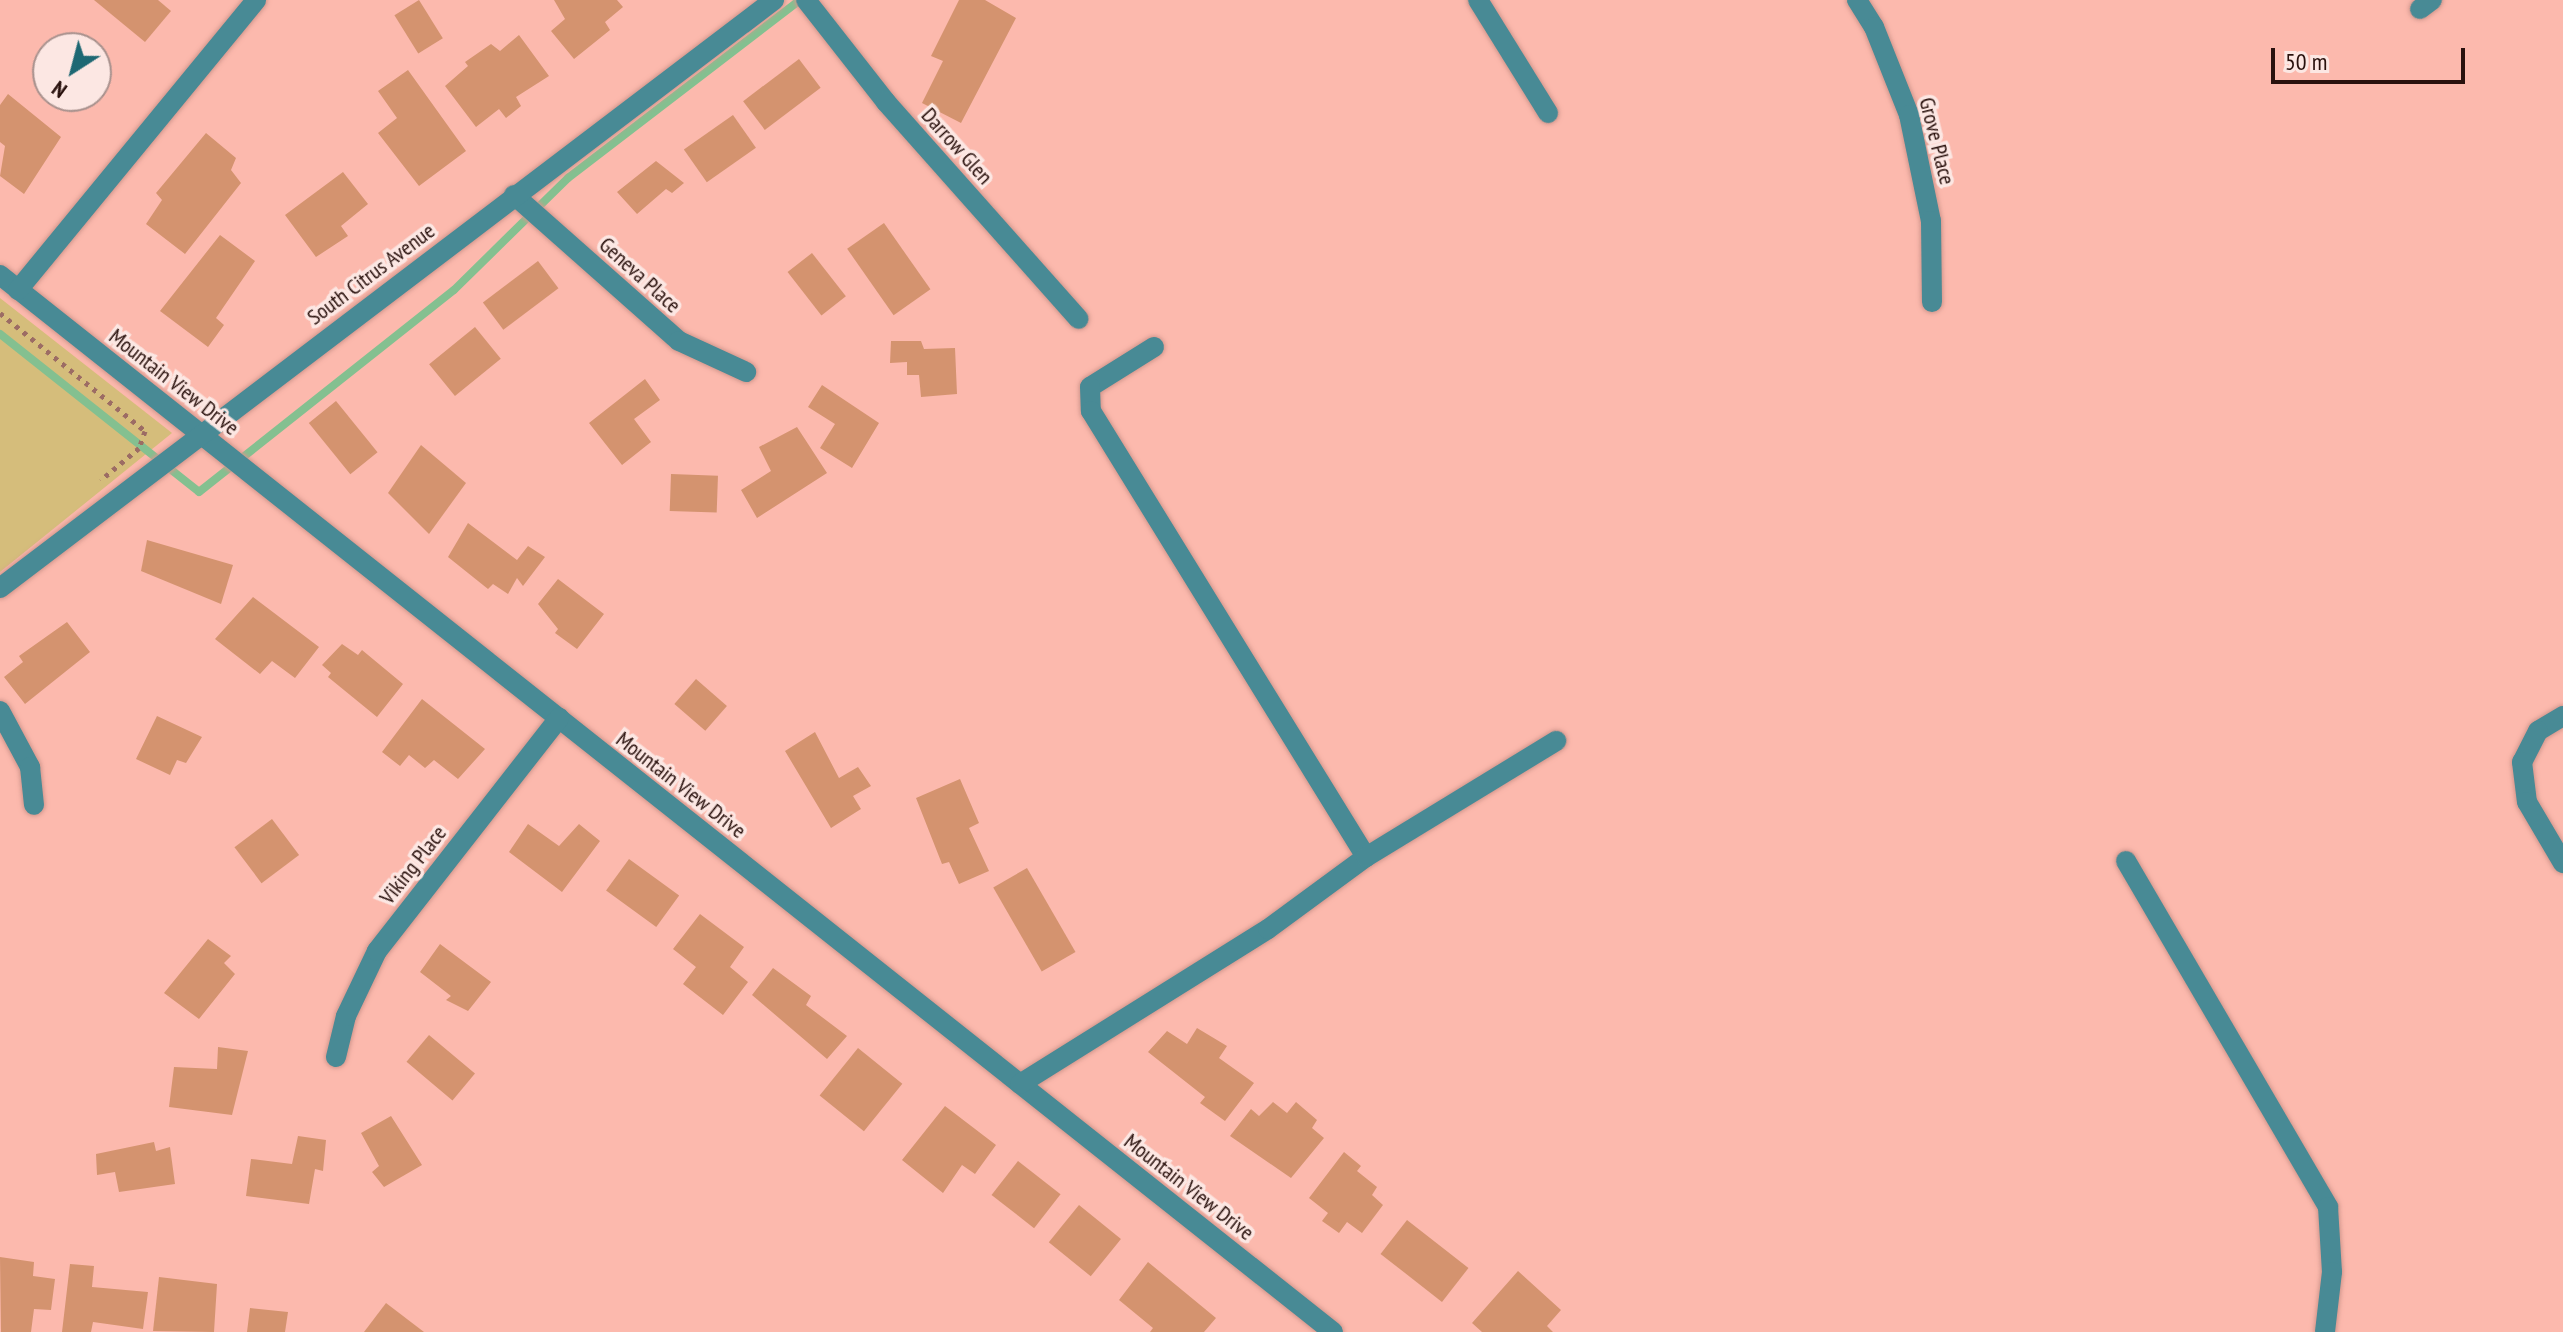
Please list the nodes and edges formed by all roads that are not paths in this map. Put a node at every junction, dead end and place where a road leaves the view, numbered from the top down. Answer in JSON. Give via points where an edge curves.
{"nodes":[{"id":1,"x":256,"y":0,"type":"edge"},
{"id":2,"x":774,"y":0,"type":"edge"},
{"id":3,"x":806,"y":0,"type":"edge"},
{"id":4,"x":1478,"y":0,"type":"edge"},
{"id":5,"x":1857,"y":0,"type":"edge"},
{"id":6,"x":1548,"y":113,"type":"dead end"},
{"id":7,"x":514,"y":195,"type":"junction"},
{"id":8,"x":0,"y":275,"type":"edge"},
{"id":9,"x":18,"y":290,"type":"junction"},
{"id":10,"x":1932,"y":302,"type":"dead end"},
{"id":11,"x":1079,"y":319,"type":"dead end"},
{"id":12,"x":1154,"y":347,"type":"dead end"},
{"id":13,"x":746,"y":372,"type":"dead end"},
{"id":14,"x":201,"y":434,"type":"junction"},
{"id":15,"x":0,"y":588,"type":"edge"},
{"id":16,"x":0,"y":711,"type":"edge"},
{"id":17,"x":2563,"y":716,"type":"edge"},
{"id":18,"x":559,"y":718,"type":"junction"},
{"id":19,"x":1556,"y":741,"type":"dead end"},
{"id":20,"x":34,"y":805,"type":"dead end"},
{"id":21,"x":1366,"y":857,"type":"junction"},
{"id":22,"x":2126,"y":861,"type":"dead end"},
{"id":23,"x":2563,"y":863,"type":"edge"},
{"id":24,"x":336,"y":1057,"type":"dead end"},
{"id":25,"x":1020,"y":1084,"type":"junction"},
{"id":26,"x":1333,"y":1332,"type":"edge"},
{"id":27,"x":2325,"y":1332,"type":"edge"}],
"edges":[{"from":1,"to":9,"type":"street"},
{"from":2,"to":7,"type":"street","name":"South Citrus Avenue"},
{"from":3,"to":11,"type":"street","name":"Darrow Glen","via":[[886,102]]},
{"from":4,"to":6,"type":"street"},
{"from":5,"to":10,"type":"street","name":"Grove Place","via":[[1874,27],[1909,115],[1931,221]]},
{"from":7,"to":13,"type":"street","name":"Geneva Place","via":[[679,341]]},
{"from":7,"to":14,"type":"street","name":"South Citrus Avenue"},
{"from":8,"to":9,"type":"street","name":"Mountain View Drive"},
{"from":9,"to":14,"type":"street","name":"Mountain View Drive"},
{"from":12,"to":21,"type":"street","via":[[1090,387],[1091,411]]},
{"from":14,"to":15,"type":"street","name":"South Citrus Avenue"},
{"from":14,"to":18,"type":"street","name":"Mountain View Drive"},
{"from":16,"to":20,"type":"street","via":[[30,767]]},
{"from":17,"to":23,"type":"street","via":[[2538,731],[2522,762],[2527,802]]},
{"from":18,"to":24,"type":"street","name":"Viking Place","via":[[377,951],[346,1016]]},
{"from":18,"to":25,"type":"street","name":"Mountain View Drive"},
{"from":19,"to":21,"type":"street"},
{"from":21,"to":25,"type":"street","via":[[1268,929]]},
{"from":22,"to":27,"type":"street","via":[[2328,1207],[2332,1272]]},
{"from":25,"to":26,"type":"street","name":"Mountain View Drive"}]}
